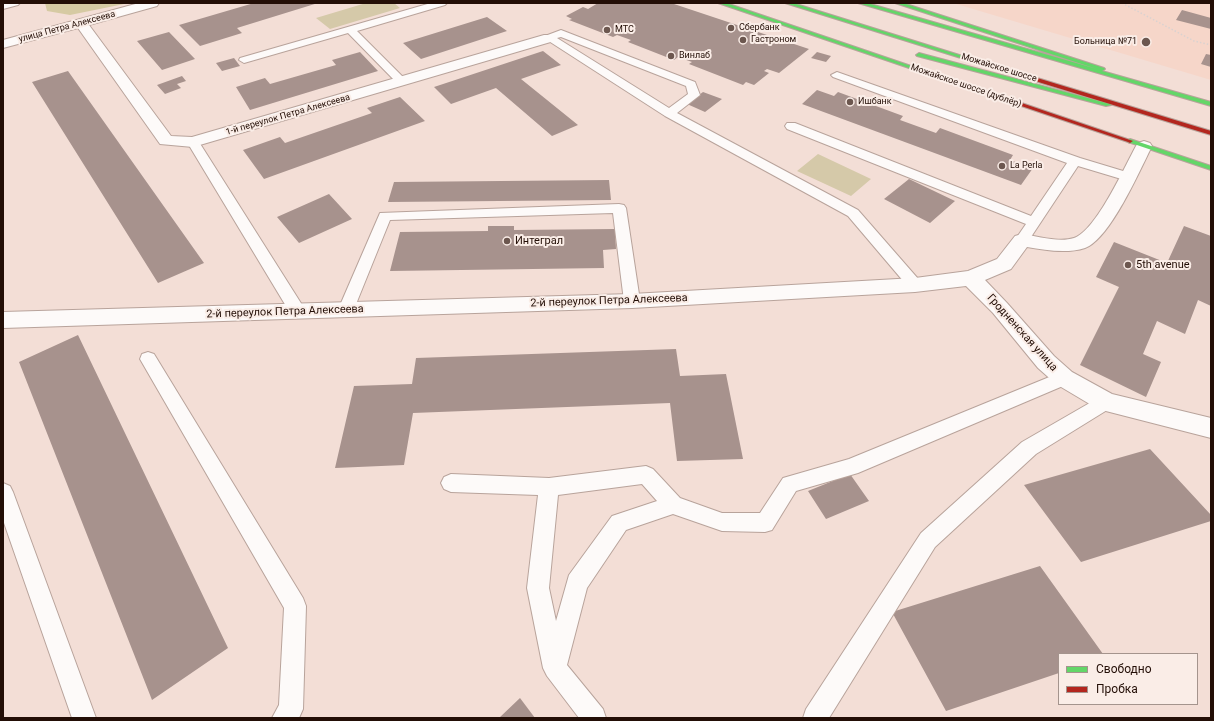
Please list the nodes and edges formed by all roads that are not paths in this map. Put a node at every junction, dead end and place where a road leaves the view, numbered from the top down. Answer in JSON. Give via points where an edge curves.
{"nodes":[{"id":1,"x":15,"y":3,"type":"edge"},
{"id":2,"x":153,"y":3,"type":"edge"},
{"id":3,"x":442,"y":3,"type":"edge"},
{"id":4,"x":721,"y":3,"type":"edge"},
{"id":5,"x":788,"y":3,"type":"edge"},
{"id":6,"x":861,"y":3,"type":"edge"},
{"id":7,"x":898,"y":3,"type":"edge"},
{"id":8,"x":3,"y":6,"type":"edge"},
{"id":9,"x":741,"y":9,"type":"junction"},
{"id":10,"x":81,"y":23,"type":"junction"},
{"id":11,"x":350,"y":29,"type":"junction"},
{"id":12,"x":549,"y":38,"type":"junction"},
{"id":13,"x":865,"y":42,"type":"dead end"},
{"id":14,"x":3,"y":44,"type":"edge"},
{"id":15,"x":911,"y":54,"type":"dead end"},
{"id":16,"x":244,"y":60,"type":"dead end"},
{"id":17,"x":837,"y":75,"type":"dead end"},
{"id":18,"x":401,"y":81,"type":"junction"},
{"id":19,"x":1190,"y":98,"type":"junction"},
{"id":20,"x":1211,"y":104,"type":"edge"},
{"id":21,"x":669,"y":112,"type":"junction"},
{"id":22,"x":1174,"y":122,"type":"junction"},
{"id":23,"x":791,"y":126,"type":"dead end"},
{"id":24,"x":1211,"y":133,"type":"edge"},
{"id":25,"x":193,"y":142,"type":"junction"},
{"id":26,"x":1144,"y":146,"type":"junction"},
{"id":27,"x":1074,"y":161,"type":"junction"},
{"id":28,"x":1211,"y":168,"type":"edge"},
{"id":29,"x":1128,"y":177,"type":"junction"},
{"id":30,"x":1034,"y":222,"type":"junction"},
{"id":31,"x":1022,"y":240,"type":"junction"},
{"id":32,"x":971,"y":278,"type":"junction"},
{"id":33,"x":915,"y":285,"type":"junction"},
{"id":34,"x":632,"y":301,"type":"junction"},
{"id":35,"x":346,"y":310,"type":"junction"},
{"id":36,"x":298,"y":312,"type":"junction"},
{"id":37,"x":3,"y":320,"type":"edge"},
{"id":38,"x":148,"y":359,"type":"dead end"},
{"id":39,"x":1064,"y":378,"type":"junction"},
{"id":40,"x":1106,"y":402,"type":"junction"},
{"id":41,"x":1211,"y":428,"type":"edge"},
{"id":42,"x":451,"y":483,"type":"dead end"},
{"id":43,"x":549,"y":487,"type":"junction"},
{"id":44,"x":3,"y":492,"type":"edge"},
{"id":45,"x":673,"y":505,"type":"junction"},
{"id":46,"x":555,"y":668,"type":"junction"},
{"id":47,"x":84,"y":718,"type":"edge"},
{"id":48,"x":284,"y":718,"type":"edge"},
{"id":49,"x":594,"y":718,"type":"edge"},
{"id":50,"x":815,"y":718,"type":"edge"}],
"edges":[{"from":1,"to":8,"type":"lane"},
{"from":2,"to":10,"type":"street","name":"улица Петра Алексеева"},
{"from":3,"to":11,"type":"lane"},
{"from":4,"to":9,"type":"main road","name":"Можайское шоссе (дублёр)"},
{"from":5,"to":22,"type":"main road","name":"Можайское шоссе"},
{"from":6,"to":19,"type":"main road"},
{"from":7,"to":19,"type":"main road"},
{"from":9,"to":13,"type":"main road"},
{"from":9,"to":26,"type":"main road","name":"Можайское шоссе (дублёр)"},
{"from":10,"to":14,"type":"street","name":"улица Петра Алексеева"},
{"from":10,"to":25,"type":"street","name":"1-й переулок Петра Алексеева","via":[[166,141]]},
{"from":11,"to":16,"type":"lane"},
{"from":11,"to":18,"type":"lane"},
{"from":12,"to":18,"type":"street","name":"1-й переулок Петра Алексеева"},
{"from":12,"to":21,"type":"lane"},
{"from":12,"to":21,"type":"lane","via":[[561,33],[691,84],[694,95]]},
{"from":15,"to":22,"type":"main road"},
{"from":17,"to":27,"type":"lane"},
{"from":18,"to":25,"type":"street","name":"1-й переулок Петра Алексеева"},
{"from":19,"to":20,"type":"main road"},
{"from":21,"to":33,"type":"lane","via":[[853,213]]},
{"from":22,"to":24,"type":"main road","name":"Можайское шоссе"},
{"from":23,"to":30,"type":"lane"},
{"from":25,"to":36,"type":"lane"},
{"from":26,"to":28,"type":"main road","name":"Можайское шоссе (дублёр)"},
{"from":26,"to":29,"type":"street"},
{"from":27,"to":29,"type":"lane"},
{"from":27,"to":30,"type":"lane"},
{"from":29,"to":31,"type":"street","via":[[1103,222],[1082,243],[1060,246]]},
{"from":30,"to":31,"type":"lane"},
{"from":31,"to":32,"type":"street","name":"2-й переулок Петра Алексеева","via":[[1004,264]]},
{"from":32,"to":33,"type":"street","name":"2-й переулок Петра Алексеева"},
{"from":32,"to":39,"type":"street","name":"Гродненская улица","via":[[1046,362]]},
{"from":33,"to":34,"type":"street","name":"2-й переулок Петра Алексеева"},
{"from":34,"to":35,"type":"street","name":"2-й переулок Петра Алексеева"},
{"from":34,"to":35,"type":"lane","via":[[619,208],[385,216]]},
{"from":35,"to":36,"type":"street","name":"2-й переулок Петра Алексеева"},
{"from":36,"to":37,"type":"street","name":"2-й переулок Петра Алексеева"},
{"from":38,"to":48,"type":"lane","via":[[295,606],[291,709]]},
{"from":39,"to":40,"type":"street","name":"Гродненская улица"},
{"from":39,"to":45,"type":"lane","via":[[851,467],[790,484],[765,523],[722,522]]},
{"from":40,"to":41,"type":"street","name":"Гродненская улица"},
{"from":40,"to":50,"type":"lane","via":[[1029,448],[928,540]]},
{"from":42,"to":43,"type":"lane"},
{"from":43,"to":45,"type":"lane","via":[[646,475]]},
{"from":43,"to":46,"type":"lane","via":[[538,588]]},
{"from":44,"to":47,"type":"lane"},
{"from":45,"to":46,"type":"lane","via":[[619,523],[577,583]]},
{"from":46,"to":49,"type":"lane"}]}
